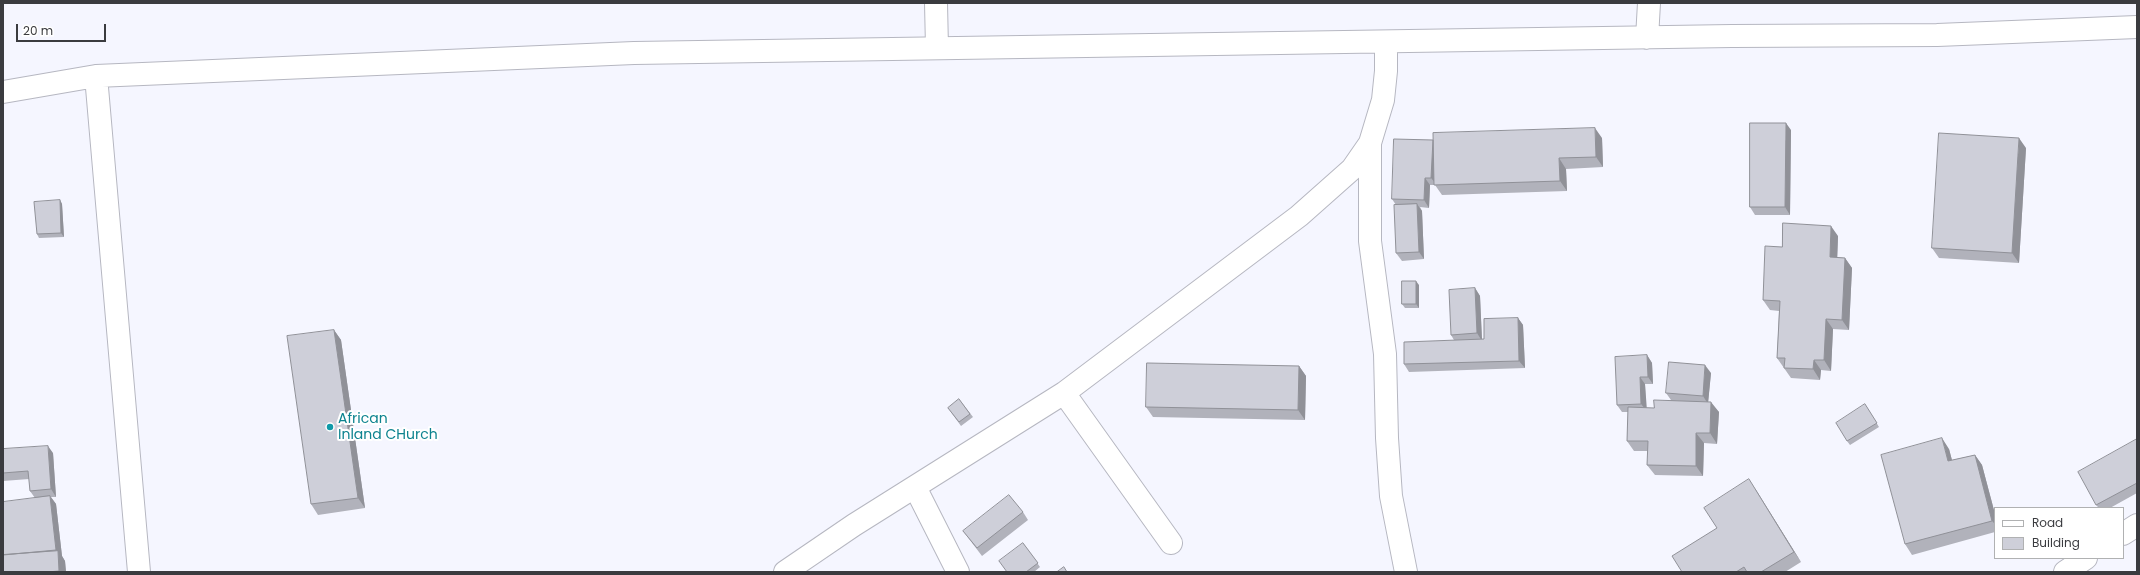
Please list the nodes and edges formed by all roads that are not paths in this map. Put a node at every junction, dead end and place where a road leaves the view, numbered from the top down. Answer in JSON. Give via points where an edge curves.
{"nodes":[{"id":1,"x":936,"y":3,"type":"edge"},
{"id":2,"x":1649,"y":3,"type":"edge"},
{"id":3,"x":2137,"y":27,"type":"edge"},
{"id":4,"x":1647,"y":38,"type":"junction"},
{"id":5,"x":1386,"y":42,"type":"junction"},
{"id":6,"x":937,"y":48,"type":"junction"},
{"id":7,"x":96,"y":76,"type":"junction"},
{"id":8,"x":3,"y":92,"type":"edge"},
{"id":9,"x":1370,"y":143,"type":"junction"},
{"id":10,"x":1064,"y":393,"type":"junction"},
{"id":11,"x":915,"y":487,"type":"junction"},
{"id":12,"x":2137,"y":525,"type":"edge"},
{"id":13,"x":2124,"y":533,"type":"edge"},
{"id":14,"x":1171,"y":542,"type":"dead end"},
{"id":15,"x":2084,"y":559,"type":"edge"},
{"id":16,"x":139,"y":572,"type":"edge"},
{"id":17,"x":785,"y":572,"type":"edge"},
{"id":18,"x":958,"y":572,"type":"edge"},
{"id":19,"x":1406,"y":572,"type":"edge"},
{"id":20,"x":2065,"y":572,"type":"edge"}],
"edges":[{"from":1,"to":6,"type":"street"},
{"from":2,"to":4,"type":"street"},
{"from":3,"to":4,"type":"street","via":[[1937,35]]},
{"from":4,"to":5,"type":"street"},
{"from":5,"to":6,"type":"street"},
{"from":5,"to":9,"type":"street","via":[[1383,100]]},
{"from":6,"to":7,"type":"street","via":[[634,53]]},
{"from":7,"to":8,"type":"street"},
{"from":7,"to":16,"type":"street"},
{"from":9,"to":10,"type":"street","via":[[1352,169],[1299,216]]},
{"from":9,"to":19,"type":"street","via":[[1370,241],[1385,354],[1391,496]]},
{"from":10,"to":11,"type":"street"},
{"from":10,"to":14,"type":"street"},
{"from":11,"to":17,"type":"street"},
{"from":11,"to":18,"type":"street"},
{"from":12,"to":13,"type":"street"},
{"from":15,"to":20,"type":"street"}]}
